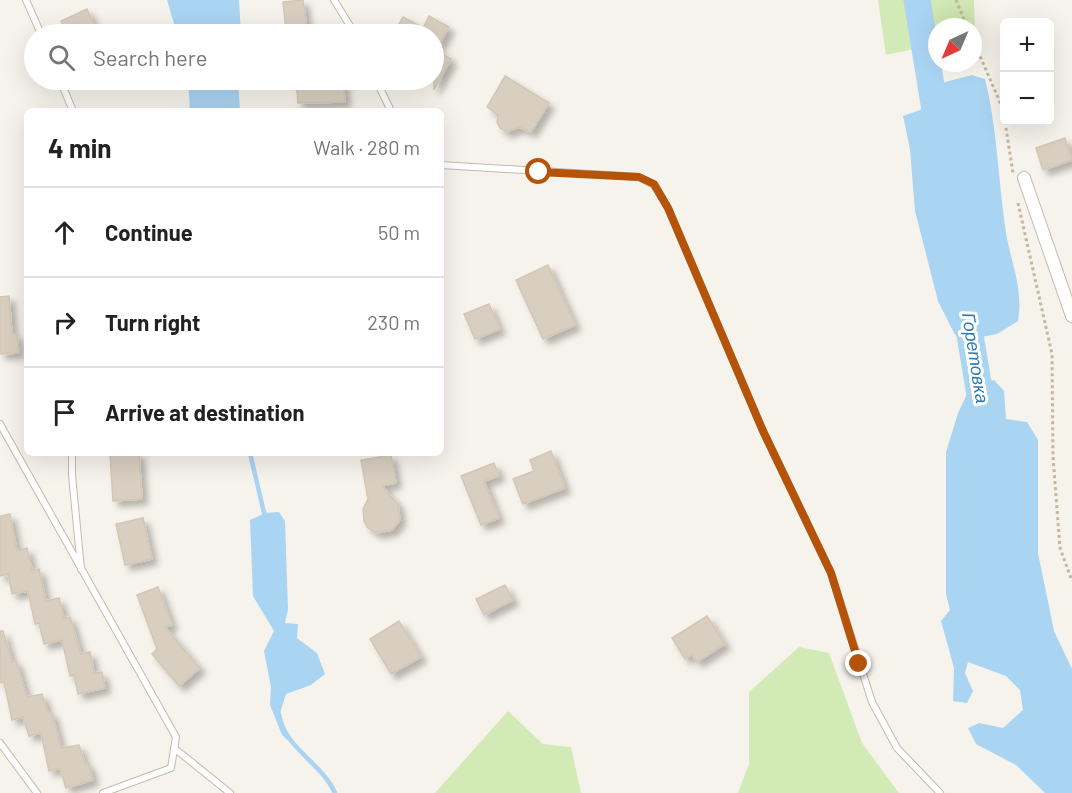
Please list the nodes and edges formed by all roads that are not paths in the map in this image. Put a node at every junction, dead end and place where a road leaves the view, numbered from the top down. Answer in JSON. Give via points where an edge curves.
{"nodes":[{"id":1,"x":26,"y":0,"type":"edge"},
{"id":2,"x":334,"y":0,"type":"edge"},
{"id":3,"x":37,"y":24,"type":"edge"},
{"id":4,"x":349,"y":24,"type":"edge"},
{"id":5,"x":64,"y":90,"type":"edge"},
{"id":6,"x":381,"y":90,"type":"edge"},
{"id":7,"x":72,"y":108,"type":"edge"},
{"id":8,"x":390,"y":108,"type":"edge"},
{"id":9,"x":444,"y":165,"type":"edge"},
{"id":10,"x":1019,"y":178,"type":"road end"},
{"id":11,"x":1072,"y":316,"type":"edge"},
{"id":12,"x":0,"y":424,"type":"edge"},
{"id":13,"x":72,"y":456,"type":"edge"},
{"id":14,"x":81,"y":571,"type":"junction"},
{"id":15,"x":0,"y":743,"type":"edge"},
{"id":16,"x":174,"y":748,"type":"junction"},
{"id":17,"x":37,"y":793,"type":"edge"},
{"id":18,"x":103,"y":793,"type":"edge"},
{"id":19,"x":230,"y":793,"type":"edge"},
{"id":20,"x":940,"y":793,"type":"edge"}],
"edges":[{"from":1,"to":3,"type":"lane"},
{"from":2,"to":4,"type":"lane"},
{"from":5,"to":7,"type":"lane"},
{"from":6,"to":8,"type":"lane"},
{"from":9,"to":20,"type":"lane","via":[[639,177],[654,184],[668,208],[763,431],[831,573],[872,702],[897,748]]},
{"from":10,"to":11,"type":"street"},
{"from":12,"to":14,"type":"lane"},
{"from":13,"to":14,"type":"lane"},
{"from":14,"to":16,"type":"lane","via":[[176,737]]},
{"from":15,"to":17,"type":"lane"},
{"from":16,"to":18,"type":"lane","via":[[171,768]]},
{"from":16,"to":19,"type":"lane"}]}
